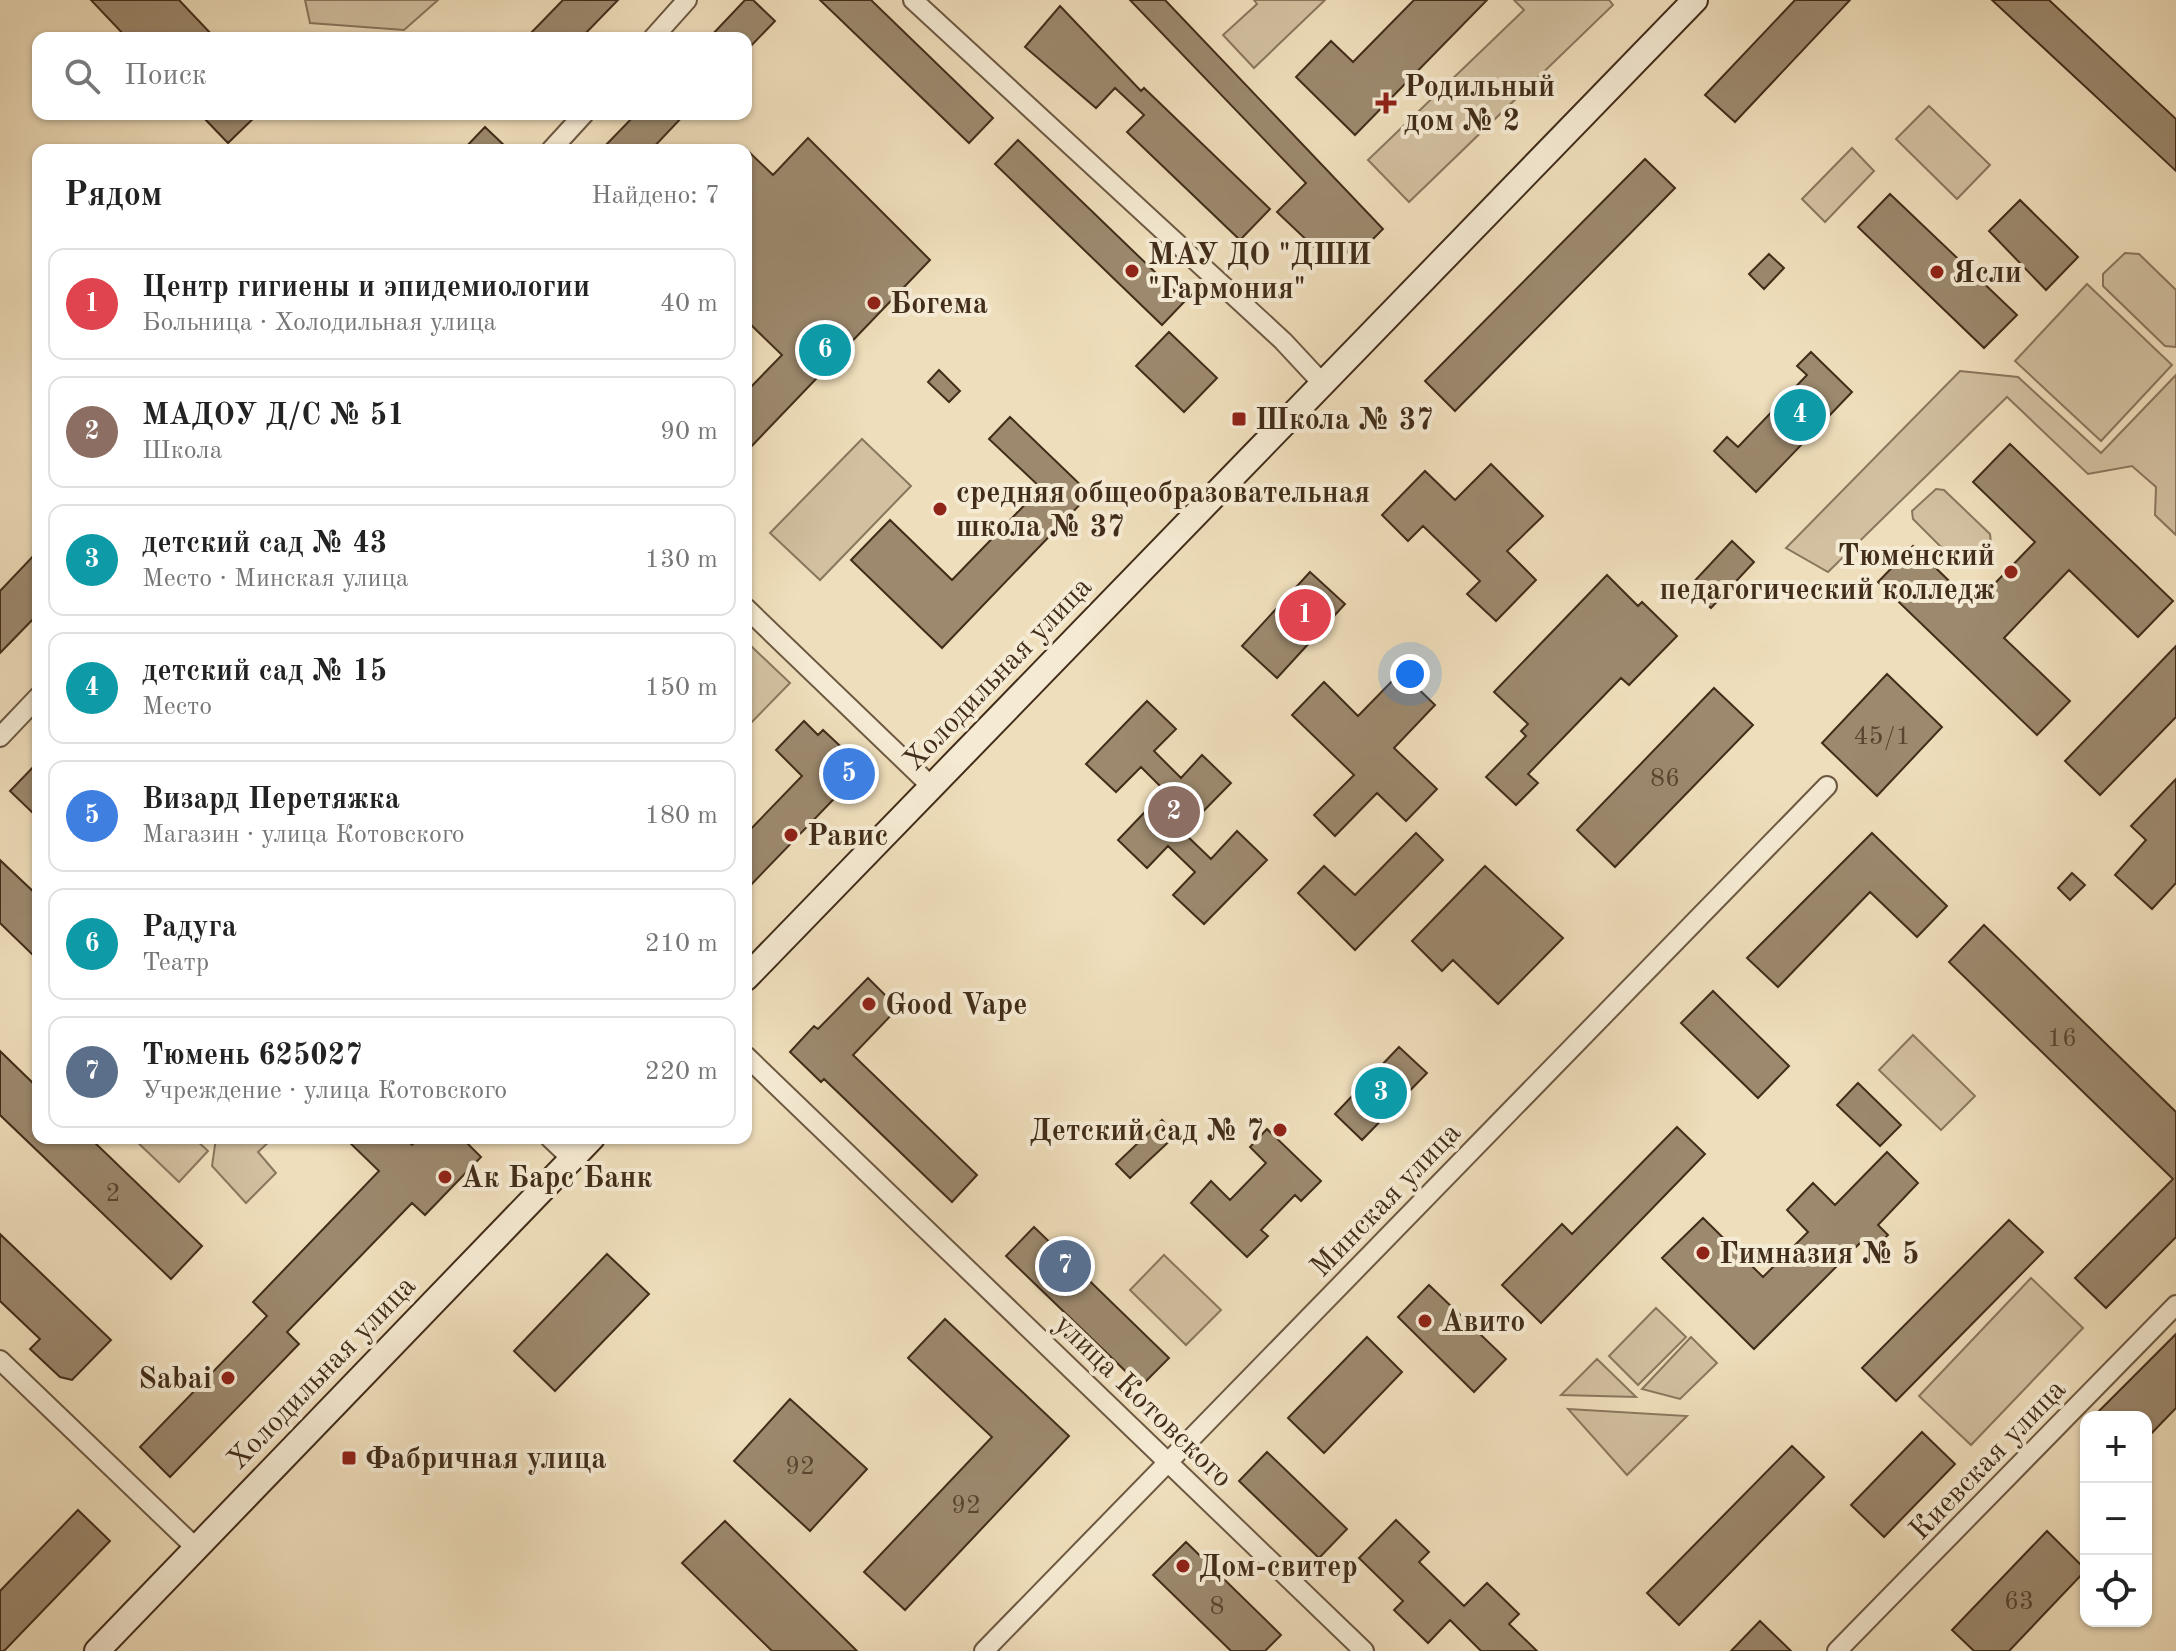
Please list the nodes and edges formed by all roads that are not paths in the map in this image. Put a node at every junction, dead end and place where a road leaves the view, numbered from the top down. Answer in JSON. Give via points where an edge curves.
{"nodes":[{"id":1,"x":687,"y":0,"type":"edge"},
{"id":2,"x":913,"y":0,"type":"edge"},
{"id":3,"x":1695,"y":0,"type":"edge"},
{"id":4,"x":658,"y":32,"type":"edge"},
{"id":5,"x":578,"y":120,"type":"edge"},
{"id":6,"x":556,"y":144,"type":"edge"},
{"id":7,"x":1323,"y":384,"type":"junction"},
{"id":8,"x":752,"y":614,"type":"edge"},
{"id":9,"x":32,"y":703,"type":"edge"},
{"id":10,"x":0,"y":737,"type":"edge"},
{"id":11,"x":931,"y":786,"type":"junction"},
{"id":12,"x":1827,"y":786,"type":"dead end"},
{"id":13,"x":752,"y":972,"type":"edge"},
{"id":14,"x":752,"y":1062,"type":"edge"},
{"id":15,"x":556,"y":1144,"type":"edge"},
{"id":16,"x":586,"y":1144,"type":"edge"},
{"id":17,"x":572,"y":1159,"type":"junction"},
{"id":18,"x":2176,"y":1305,"type":"edge"},
{"id":19,"x":0,"y":1360,"type":"edge"},
{"id":20,"x":1168,"y":1462,"type":"junction"},
{"id":21,"x":196,"y":1548,"type":"junction"},
{"id":22,"x":97,"y":1651,"type":"edge"},
{"id":23,"x":984,"y":1651,"type":"edge"},
{"id":24,"x":1364,"y":1651,"type":"edge"},
{"id":25,"x":1837,"y":1651,"type":"edge"}],
"edges":[{"from":1,"to":4,"type":"street"},
{"from":2,"to":7,"type":"street","via":[[1283,341]]},
{"from":3,"to":7,"type":"street","name":"Холодильная улица"},
{"from":5,"to":6,"type":"street"},
{"from":7,"to":11,"type":"street","name":"Холодильная улица"},
{"from":8,"to":11,"type":"street"},
{"from":9,"to":10,"type":"street"},
{"from":11,"to":13,"type":"street","name":"Холодильная улица"},
{"from":12,"to":20,"type":"street","name":"Минская улица"},
{"from":14,"to":20,"type":"street","name":"улица Котовского"},
{"from":15,"to":17,"type":"street"},
{"from":16,"to":17,"type":"street","name":"Холодильная улица"},
{"from":17,"to":21,"type":"street","name":"Холодильная улица"},
{"from":18,"to":25,"type":"street","name":"Киевская улица"},
{"from":19,"to":21,"type":"street"},
{"from":20,"to":23,"type":"street","name":"Минская улица"},
{"from":20,"to":24,"type":"street","name":"улица Котовского"},
{"from":21,"to":22,"type":"street","name":"Холодильная улица"}]}
